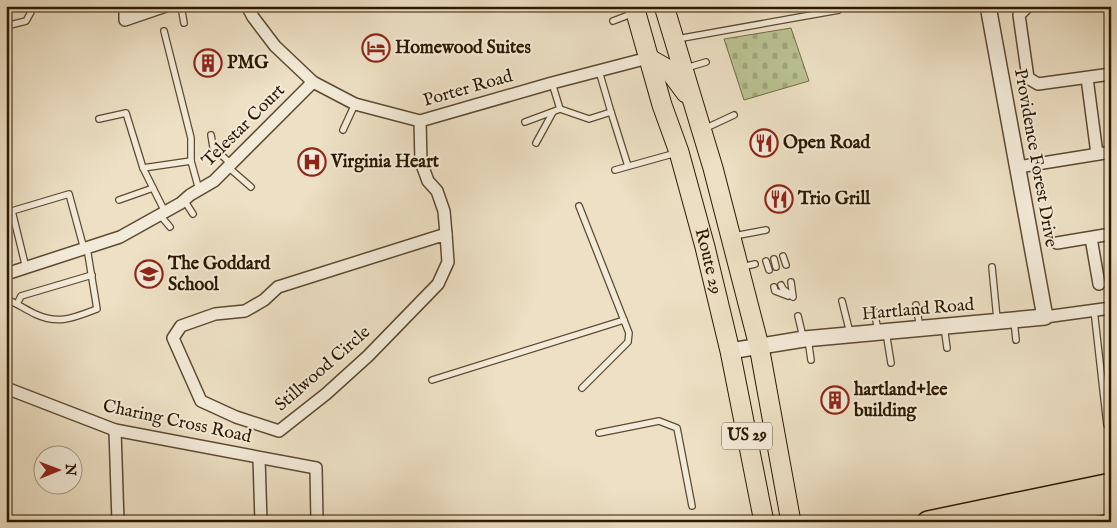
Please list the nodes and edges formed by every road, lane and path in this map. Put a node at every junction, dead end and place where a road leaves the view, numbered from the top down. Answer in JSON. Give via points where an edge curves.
{"nodes":[{"id":1,"x":31,"y":6,"type":"edge"},
{"id":2,"x":125,"y":6,"type":"edge"},
{"id":3,"x":166,"y":6,"type":"edge"},
{"id":4,"x":181,"y":6,"type":"edge"},
{"id":5,"x":247,"y":6,"type":"edge"},
{"id":6,"x":664,"y":6,"type":"edge"},
{"id":7,"x":844,"y":6,"type":"edge"},
{"id":8,"x":988,"y":6,"type":"edge"},
{"id":9,"x":1028,"y":6,"type":"edge"},
{"id":10,"x":634,"y":9,"type":"edge"},
{"id":11,"x":613,"y":21,"type":"dead end"},
{"id":12,"x":184,"y":23,"type":"dead end"},
{"id":13,"x":6,"y":26,"type":"edge"},
{"id":14,"x":164,"y":31,"type":"dead end"},
{"id":15,"x":675,"y":39,"type":"junction"},
{"id":16,"x":648,"y":58,"type":"junction"},
{"id":17,"x":706,"y":62,"type":"dead end"},
{"id":18,"x":684,"y":69,"type":"junction"},
{"id":19,"x":599,"y":71,"type":"junction"},
{"id":20,"x":1111,"y":74,"type":"edge"},
{"id":21,"x":1087,"y":78,"type":"junction"},
{"id":22,"x":313,"y":82,"type":"junction"},
{"id":23,"x":552,"y":83,"type":"junction"},
{"id":24,"x":356,"y":104,"type":"junction"},
{"id":25,"x":694,"y":104,"type":"junction"},
{"id":26,"x":560,"y":109,"type":"junction"},
{"id":27,"x":553,"y":112,"type":"junction"},
{"id":28,"x":611,"y":112,"type":"junction"},
{"id":29,"x":734,"y":115,"type":"dead end"},
{"id":30,"x":99,"y":118,"type":"dead end"},
{"id":31,"x":420,"y":121,"type":"junction"},
{"id":32,"x":525,"y":122,"type":"dead end"},
{"id":33,"x":343,"y":130,"type":"dead end"},
{"id":34,"x":702,"y":130,"type":"junction"},
{"id":35,"x":212,"y":135,"type":"dead end"},
{"id":36,"x":536,"y":143,"type":"dead end"},
{"id":37,"x":678,"y":152,"type":"junction"},
{"id":38,"x":1111,"y":152,"type":"edge"},
{"id":39,"x":1098,"y":154,"type":"junction"},
{"id":40,"x":191,"y":161,"type":"junction"},
{"id":41,"x":230,"y":165,"type":"junction"},
{"id":42,"x":628,"y":166,"type":"junction"},
{"id":43,"x":1018,"y":167,"type":"junction"},
{"id":44,"x":143,"y":168,"type":"junction"},
{"id":45,"x":615,"y":170,"type":"dead end"},
{"id":46,"x":251,"y":187,"type":"dead end"},
{"id":47,"x":153,"y":188,"type":"junction"},
{"id":48,"x":199,"y":190,"type":"junction"},
{"id":49,"x":119,"y":200,"type":"dead end"},
{"id":50,"x":184,"y":200,"type":"junction"},
{"id":51,"x":579,"y":206,"type":"dead end"},
{"id":52,"x":163,"y":214,"type":"junction"},
{"id":53,"x":193,"y":214,"type":"dead end"},
{"id":54,"x":170,"y":227,"type":"dead end"},
{"id":55,"x":766,"y":230,"type":"dead end"},
{"id":56,"x":446,"y":234,"type":"junction"},
{"id":57,"x":1111,"y":234,"type":"edge"},
{"id":58,"x":731,"y":236,"type":"junction"},
{"id":59,"x":1091,"y":238,"type":"junction"},
{"id":60,"x":1057,"y":242,"type":"dead end"},
{"id":61,"x":86,"y":248,"type":"junction"},
{"id":62,"x":784,"y":256,"type":"dead end"},
{"id":63,"x":774,"y":259,"type":"dead end"},
{"id":64,"x":766,"y":261,"type":"dead end"},
{"id":65,"x":786,"y":264,"type":"dead end"},
{"id":66,"x":992,"y":267,"type":"dead end"},
{"id":67,"x":26,"y":268,"type":"junction"},
{"id":68,"x":776,"y":268,"type":"dead end"},
{"id":69,"x":769,"y":270,"type":"dead end"},
{"id":70,"x":6,"y":274,"type":"edge"},
{"id":71,"x":92,"y":275,"type":"junction"},
{"id":72,"x":791,"y":282,"type":"dead end"},
{"id":73,"x":1098,"y":284,"type":"dead end"},
{"id":74,"x":781,"y":285,"type":"dead end"},
{"id":75,"x":774,"y":287,"type":"dead end"},
{"id":76,"x":793,"y":297,"type":"junction"},
{"id":77,"x":6,"y":299,"type":"edge"},
{"id":78,"x":842,"y":301,"type":"dead end"},
{"id":79,"x":17,"y":304,"type":"junction"},
{"id":80,"x":916,"y":305,"type":"dead end"},
{"id":81,"x":1111,"y":308,"type":"edge"},
{"id":82,"x":1094,"y":310,"type":"junction"},
{"id":83,"x":874,"y":311,"type":"dead end"},
{"id":84,"x":798,"y":316,"type":"dead end"},
{"id":85,"x":1045,"y":317,"type":"junction"},
{"id":86,"x":624,"y":320,"type":"junction"},
{"id":87,"x":1014,"y":320,"type":"junction"},
{"id":88,"x":997,"y":322,"type":"junction"},
{"id":89,"x":944,"y":326,"type":"junction"},
{"id":90,"x":920,"y":328,"type":"junction"},
{"id":91,"x":882,"y":332,"type":"junction"},
{"id":92,"x":850,"y":335,"type":"junction"},
{"id":93,"x":806,"y":339,"type":"junction"},
{"id":94,"x":1016,"y":340,"type":"dead end"},
{"id":95,"x":759,"y":346,"type":"junction"},
{"id":96,"x":947,"y":348,"type":"dead end"},
{"id":97,"x":730,"y":351,"type":"junction"},
{"id":98,"x":811,"y":360,"type":"dead end"},
{"id":99,"x":891,"y":363,"type":"dead end"},
{"id":100,"x":432,"y":380,"type":"dead end"},
{"id":101,"x":6,"y":388,"type":"edge"},
{"id":102,"x":582,"y":388,"type":"dead end"},
{"id":103,"x":1107,"y":425,"type":"dead end"},
{"id":104,"x":115,"y":430,"type":"junction"},
{"id":105,"x":599,"y":434,"type":"dead end"},
{"id":106,"x":259,"y":458,"type":"junction"},
{"id":107,"x":1111,"y":484,"type":"edge"},
{"id":108,"x":1111,"y":502,"type":"edge"},
{"id":109,"x":692,"y":506,"type":"dead end"},
{"id":110,"x":791,"y":521,"type":"edge"},
{"id":111,"x":118,"y":522,"type":"edge"},
{"id":112,"x":261,"y":522,"type":"edge"},
{"id":113,"x":317,"y":522,"type":"edge"},
{"id":114,"x":764,"y":522,"type":"edge"},
{"id":115,"x":928,"y":522,"type":"edge"},
{"id":116,"x":1016,"y":522,"type":"edge"}],
"edges":[{"from":1,"to":13,"type":"lane","via":[[26,21]]},
{"from":2,"to":3,"type":"street","via":[[125,20]]},
{"from":4,"to":12,"type":"lane"},
{"from":5,"to":22,"type":"street","name":"Porter Road","via":[[275,46]]},
{"from":6,"to":15,"type":"main road","name":"Route 29","number":"US 29"},
{"from":7,"to":15,"type":"lane","via":[[839,10]]},
{"from":8,"to":43,"type":"street","name":"Providence Forest Drive"},
{"from":9,"to":21,"type":"street","via":[[1019,16],[1028,78],[1038,84]]},
{"from":10,"to":11,"type":"lane"},
{"from":10,"to":16,"type":"main road","name":"Route 29","number":"US 29"},
{"from":14,"to":40,"type":"lane","via":[[190,138]]},
{"from":15,"to":18,"type":"main road","name":"Route 29","number":"US 29"},
{"from":16,"to":19,"type":"street","name":"Porter Road"},
{"from":16,"to":25,"type":"main road","via":[[669,70]]},
{"from":16,"to":37,"type":"main road","name":"Route 29","number":"US 29"},
{"from":17,"to":18,"type":"lane"},
{"from":18,"to":25,"type":"main road","name":"Route 29","number":"US 29"},
{"from":19,"to":23,"type":"street","name":"Porter Road"},
{"from":19,"to":28,"type":"lane"},
{"from":20,"to":21,"type":"street"},
{"from":21,"to":39,"type":"street"},
{"from":22,"to":24,"type":"street","name":"Porter Road"},
{"from":22,"to":41,"type":"street","name":"Telestar Court"},
{"from":23,"to":26,"type":"lane"},
{"from":23,"to":31,"type":"street","name":"Porter Road"},
{"from":24,"to":31,"type":"street","name":"Porter Road"},
{"from":24,"to":33,"type":"lane"},
{"from":25,"to":34,"type":"main road","name":"Route 29","number":"US 29"},
{"from":26,"to":27,"type":"lane"},
{"from":26,"to":28,"type":"lane","via":[[589,119]]},
{"from":27,"to":32,"type":"lane"},
{"from":27,"to":36,"type":"lane"},
{"from":28,"to":42,"type":"lane"},
{"from":29,"to":34,"type":"lane"},
{"from":30,"to":44,"type":"lane","via":[[126,113]]},
{"from":31,"to":56,"type":"street","name":"Stillwood Circle","via":[[421,162],[444,211]]},
{"from":34,"to":58,"type":"main road","name":"Route 29","number":"US 29"},
{"from":35,"to":41,"type":"lane","via":[[213,147]]},
{"from":37,"to":42,"type":"lane"},
{"from":37,"to":97,"type":"main road","name":"Route 29","number":"US 29"},
{"from":38,"to":39,"type":"street"},
{"from":39,"to":43,"type":"street"},
{"from":40,"to":44,"type":"lane"},
{"from":40,"to":48,"type":"lane"},
{"from":41,"to":46,"type":"lane"},
{"from":41,"to":48,"type":"street","name":"Telestar Court"},
{"from":42,"to":45,"type":"lane"},
{"from":43,"to":85,"type":"street","name":"Providence Forest Drive"},
{"from":44,"to":47,"type":"lane"},
{"from":47,"to":49,"type":"lane"},
{"from":47,"to":52,"type":"lane"},
{"from":48,"to":50,"type":"street","name":"Telestar Court"},
{"from":50,"to":52,"type":"street","name":"Telestar Court"},
{"from":50,"to":53,"type":"lane"},
{"from":51,"to":86,"type":"lane"},
{"from":52,"to":54,"type":"lane"},
{"from":52,"to":61,"type":"street","name":"Telestar Court","via":[[120,237]]},
{"from":55,"to":58,"type":"lane"},
{"from":56,"to":56,"type":"street","name":"Stillwood Circle","via":[[448,262],[438,284],[368,356],[278,431],[202,401],[173,338],[182,326],[215,314],[245,310],[264,300],[278,287]]},
{"from":57,"to":59,"type":"street"},
{"from":58,"to":95,"type":"main road","name":"Route 29","number":"US 29","via":[[747,266]]},
{"from":59,"to":60,"type":"street"},
{"from":59,"to":73,"type":"street"},
{"from":61,"to":67,"type":"street","name":"Telestar Court"},
{"from":61,"to":67,"type":"lane","via":[[69,194],[12,211]]},
{"from":61,"to":71,"type":"lane"},
{"from":62,"to":65,"type":"lane"},
{"from":63,"to":68,"type":"lane"},
{"from":64,"to":69,"type":"lane"},
{"from":66,"to":88,"type":"lane"},
{"from":67,"to":70,"type":"street","name":"Telestar Court"},
{"from":71,"to":79,"type":"lane","via":[[21,296]]},
{"from":71,"to":79,"type":"lane","via":[[96,309],[55,321]]},
{"from":72,"to":76,"type":"lane"},
{"from":74,"to":76,"type":"lane"},
{"from":75,"to":76,"type":"lane","via":[[775,291]]},
{"from":77,"to":79,"type":"lane"},
{"from":78,"to":92,"type":"lane"},
{"from":80,"to":90,"type":"lane"},
{"from":81,"to":82,"type":"street","name":"Hartland Road"},
{"from":82,"to":85,"type":"street","name":"Hartland Road"},
{"from":82,"to":103,"type":"lane"},
{"from":83,"to":91,"type":"lane"},
{"from":84,"to":93,"type":"lane"},
{"from":85,"to":87,"type":"street","name":"Hartland Road"},
{"from":86,"to":100,"type":"lane"},
{"from":86,"to":102,"type":"lane","via":[[629,333],[628,342]]},
{"from":87,"to":88,"type":"street","name":"Hartland Road"},
{"from":87,"to":94,"type":"lane"},
{"from":88,"to":89,"type":"street","name":"Hartland Road"},
{"from":89,"to":90,"type":"street","name":"Hartland Road"},
{"from":89,"to":96,"type":"lane"},
{"from":90,"to":91,"type":"street","name":"Hartland Road"},
{"from":91,"to":92,"type":"street","name":"Hartland Road"},
{"from":91,"to":99,"type":"lane"},
{"from":92,"to":93,"type":"street","name":"Hartland Road"},
{"from":93,"to":95,"type":"street","name":"Hartland Road"},
{"from":93,"to":98,"type":"lane"},
{"from":95,"to":97,"type":"street","name":"Hartland Road"},
{"from":95,"to":110,"type":"main road","name":"Route 29","number":"US 29"},
{"from":97,"to":114,"type":"main road","name":"Route 29","number":"US 29"},
{"from":101,"to":104,"type":"street","name":"Charing Cross Road"},
{"from":104,"to":106,"type":"street","name":"Charing Cross Road"},
{"from":104,"to":111,"type":"street"},
{"from":105,"to":109,"type":"lane","via":[[659,421],[677,428]]},
{"from":106,"to":112,"type":"street"},
{"from":106,"to":113,"type":"street","name":"Charing Cross Road","via":[[316,468]]},
{"from":107,"to":115,"type":"highway"},
{"from":108,"to":116,"type":"highway"}]}
